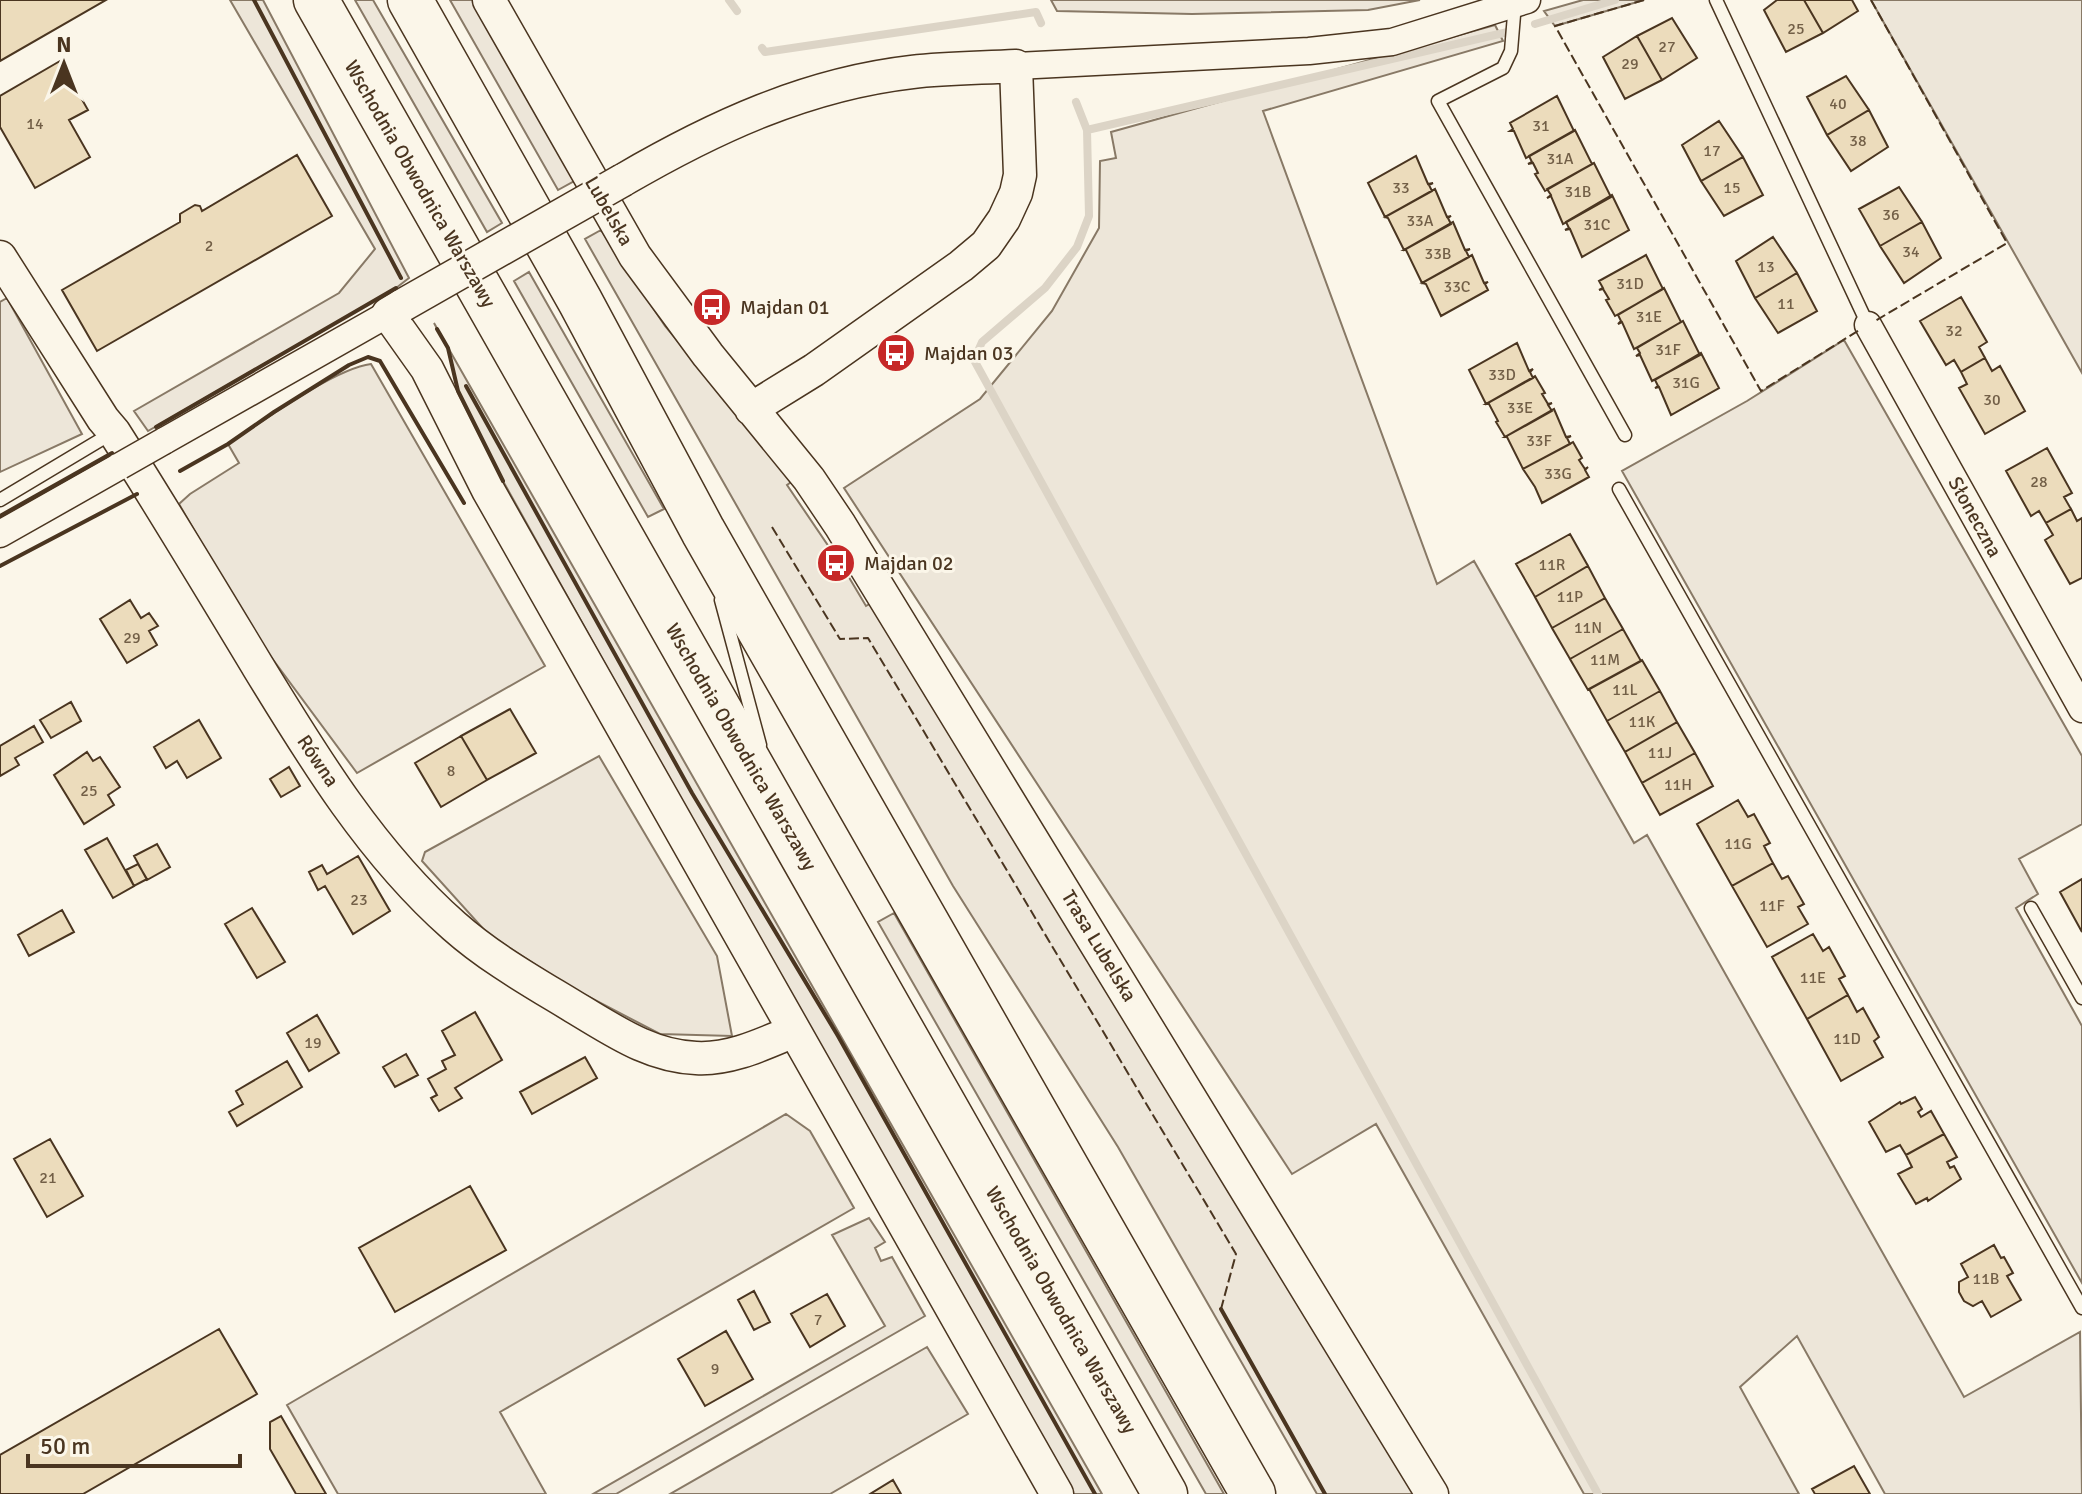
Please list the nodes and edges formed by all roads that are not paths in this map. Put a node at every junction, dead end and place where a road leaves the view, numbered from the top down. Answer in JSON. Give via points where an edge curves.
{"nodes":[{"id":1,"x":316,"y":0,"type":"edge"},
{"id":2,"x":410,"y":0,"type":"edge"},
{"id":3,"x":489,"y":0,"type":"edge"},
{"id":4,"x":1716,"y":0,"type":"edge"},
{"id":5,"x":1521,"y":2,"type":"edge"},
{"id":6,"x":1016,"y":66,"type":"junction"},
{"id":7,"x":4,"y":275,"type":"edge"},
{"id":8,"x":396,"y":309,"type":"junction"},
{"id":9,"x":1868,"y":325,"type":"joint"},
{"id":10,"x":751,"y":409,"type":"junction"},
{"id":11,"x":114,"y":432,"type":"junction"},
{"id":12,"x":1625,"y":435,"type":"dead end"},
{"id":13,"x":1619,"y":489,"type":"dead end"},
{"id":14,"x":0,"y":500,"type":"edge"},
{"id":15,"x":703,"y":531,"type":"junction"},
{"id":16,"x":0,"y":534,"type":"edge"},
{"id":17,"x":715,"y":576,"type":"dead end"},
{"id":18,"x":719,"y":591,"type":"dead end"},
{"id":19,"x":2082,"y":709,"type":"edge"},
{"id":20,"x":778,"y":814,"type":"junction"},
{"id":21,"x":2031,"y":908,"type":"dead end"},
{"id":22,"x":2082,"y":998,"type":"edge"},
{"id":23,"x":794,"y":1031,"type":"junction"},
{"id":24,"x":2082,"y":1308,"type":"edge"},
{"id":25,"x":1057,"y":1494,"type":"edge"},
{"id":26,"x":1165,"y":1494,"type":"edge"},
{"id":27,"x":1253,"y":1494,"type":"edge"},
{"id":28,"x":1432,"y":1494,"type":"edge"}],
"edges":[{"from":1,"to":20,"type":"highway","name":"Wschodnia Obwodnica Warszawy"},
{"from":2,"to":15,"type":"highway"},
{"from":3,"to":10,"type":"street","name":"Lubelska","via":[[635,256]]},
{"from":4,"to":9,"type":"lane"},
{"from":5,"to":6,"type":"street","via":[[1392,42]]},
{"from":5,"to":12,"type":"lane","via":[[1503,68],[1438,101]]},
{"from":6,"to":8,"type":"street","bridge":true,"via":[[858,81],[755,112]]},
{"from":6,"to":10,"type":"street","via":[[1020,175],[1004,219],[986,245]]},
{"from":7,"to":11,"type":"street","name":"Równa"},
{"from":8,"to":16,"type":"street","bridge":true},
{"from":8,"to":23,"type":"street","via":[[488,490]]},
{"from":9,"to":19,"type":"street","name":"Słoneczna"},
{"from":10,"to":28,"type":"street","name":"Trasa Lubelska","via":[[840,525]]},
{"from":11,"to":14,"type":"lane"},
{"from":11,"to":23,"type":"street","name":"Równa","via":[[337,790],[453,925],[532,981],[653,1050],[676,1057],[722,1057]]},
{"from":13,"to":24,"type":"lane"},
{"from":15,"to":17,"type":"lane"},
{"from":15,"to":27,"type":"highway"},
{"from":18,"to":20,"type":"lane"},
{"from":20,"to":26,"type":"highway","name":"Wschodnia Obwodnica Warszawy"},
{"from":21,"to":22,"type":"lane"},
{"from":23,"to":25,"type":"street"}]}
